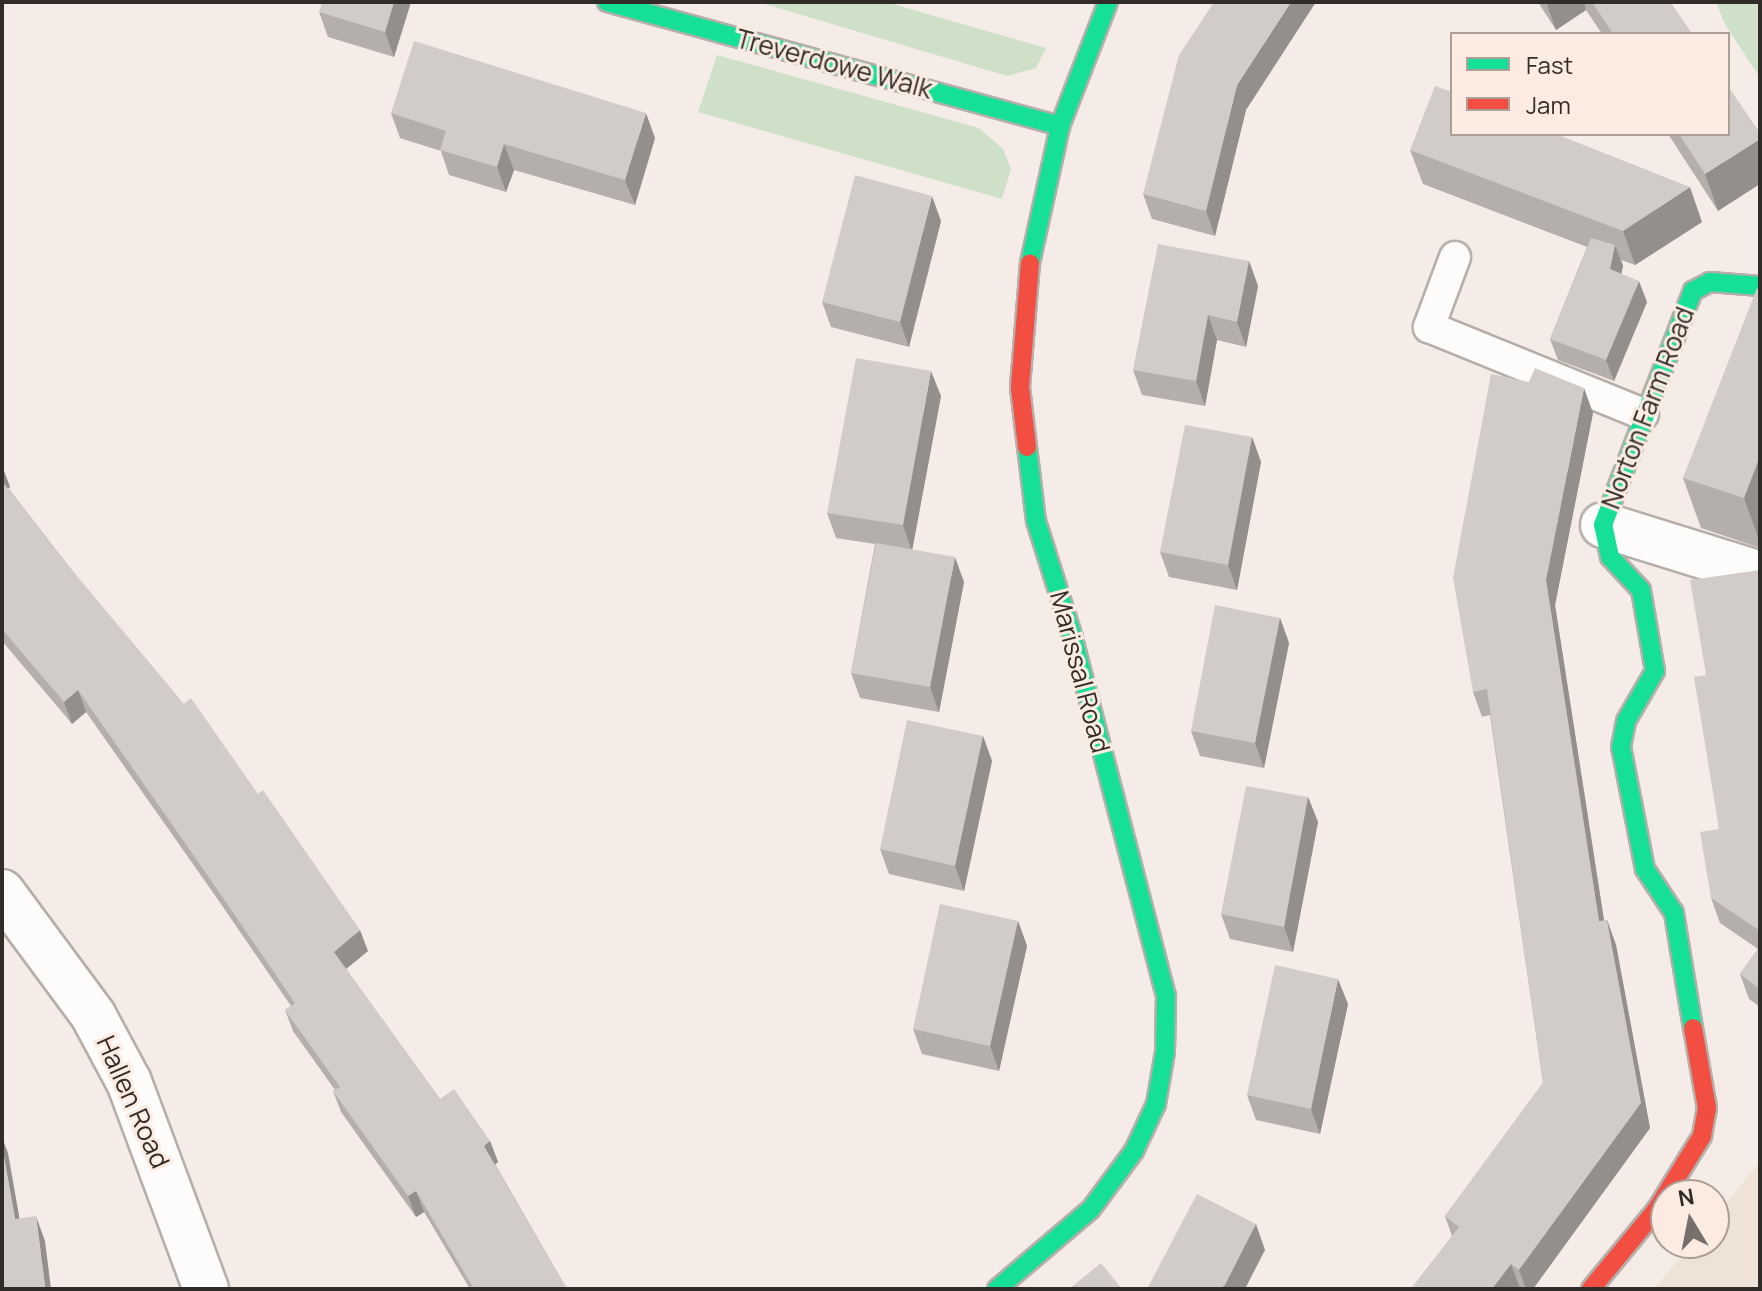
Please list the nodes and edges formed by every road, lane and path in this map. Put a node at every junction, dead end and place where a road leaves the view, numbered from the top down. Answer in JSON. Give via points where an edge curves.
{"nodes":[{"id":1,"x":607,"y":2,"type":"edge"},
{"id":2,"x":1108,"y":2,"type":"edge"},
{"id":3,"x":1060,"y":126,"type":"junction"},
{"id":4,"x":1455,"y":257,"type":"dead end"},
{"id":5,"x":1760,"y":286,"type":"edge"},
{"id":6,"x":1643,"y":414,"type":"junction"},
{"id":7,"x":1603,"y":525,"type":"junction"},
{"id":8,"x":1760,"y":574,"type":"edge"},
{"id":9,"x":2,"y":892,"type":"edge"},
{"id":10,"x":206,"y":1289,"type":"edge"},
{"id":11,"x":997,"y":1289,"type":"edge"},
{"id":12,"x":1591,"y":1289,"type":"edge"}],
"edges":[{"from":1,"to":3,"type":"street","name":"Treverdowe Walk"},
{"from":2,"to":3,"type":"street","name":"Marissal Road"},
{"from":3,"to":11,"type":"street","name":"Marissal Road","via":[[1024,288],[1022,402],[1036,521],[1073,638],[1166,996],[1165,1052],[1156,1104],[1134,1151],[1091,1209]]},
{"from":4,"to":6,"type":"lane","via":[[1429,327]]},
{"from":5,"to":6,"type":"street","name":"Norton Farm Road","via":[[1710,282],[1693,291]]},
{"from":6,"to":7,"type":"street","name":"Norton Farm Road"},
{"from":7,"to":8,"type":"street"},
{"from":7,"to":12,"type":"street","name":"Norton Farm Road","via":[[1610,557],[1641,590],[1655,671],[1626,721],[1621,747],[1645,869],[1674,913],[1707,1108],[1702,1136],[1657,1209]]},
{"from":9,"to":10,"type":"street","name":"Hallen Road","via":[[93,1015],[129,1082]]}]}
